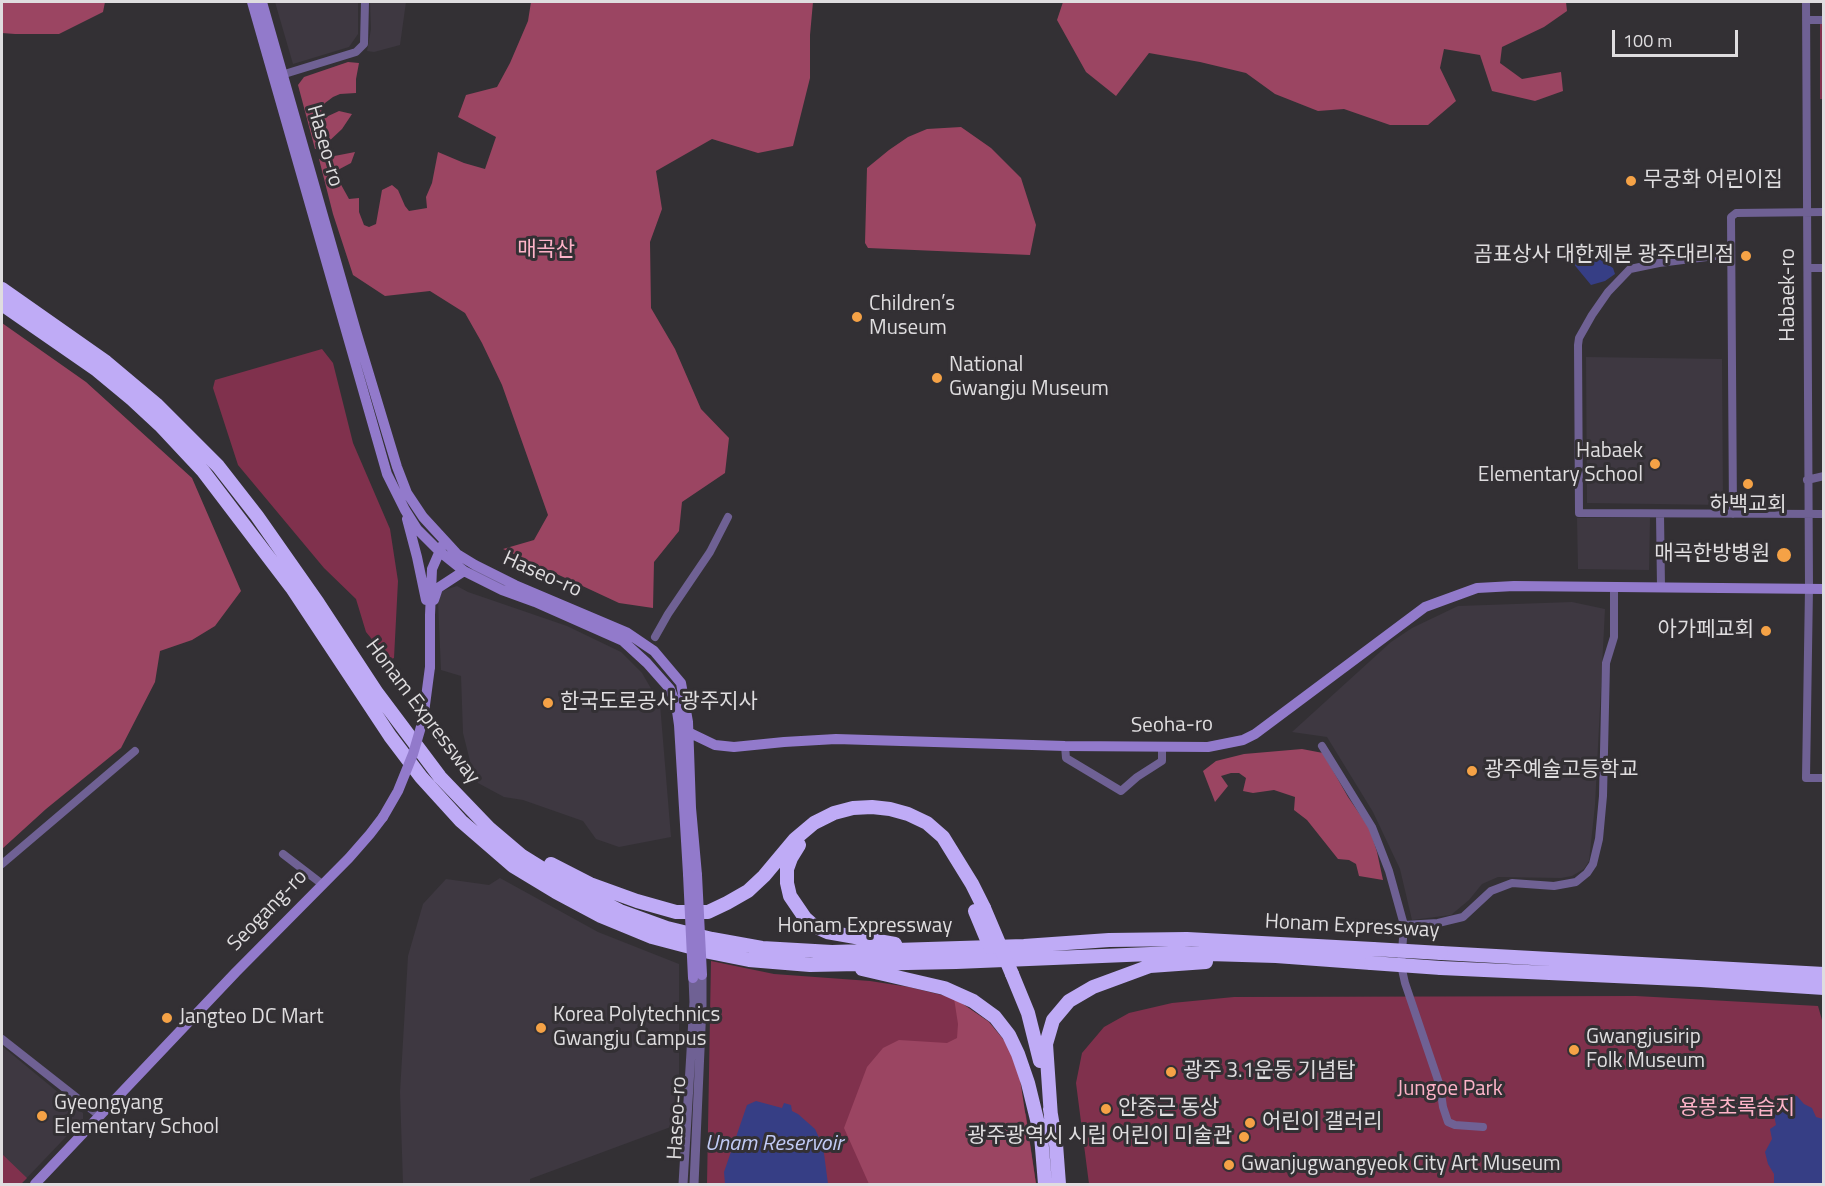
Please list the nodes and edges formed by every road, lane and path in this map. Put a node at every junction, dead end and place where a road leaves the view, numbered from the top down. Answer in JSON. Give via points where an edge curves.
{"nodes":[{"id":1,"x":252,"y":2,"type":"edge"},
{"id":2,"x":262,"y":2,"type":"edge"},
{"id":3,"x":365,"y":2,"type":"edge"},
{"id":4,"x":1806,"y":2,"type":"edge"},
{"id":5,"x":1806,"y":20,"type":"junction"},
{"id":6,"x":1824,"y":20,"type":"edge"},
{"id":7,"x":278,"y":76,"type":"junction"},
{"id":8,"x":1807,"y":212,"type":"junction"},
{"id":9,"x":1824,"y":212,"type":"edge"},
{"id":10,"x":1731,"y":254,"type":"junction"},
{"id":11,"x":1808,"y":267,"type":"junction"},
{"id":12,"x":1824,"y":268,"type":"edge"},
{"id":13,"x":2,"y":289,"type":"edge"},
{"id":14,"x":2,"y":304,"type":"edge"},
{"id":15,"x":1824,"y":476,"type":"edge"},
{"id":16,"x":1807,"y":480,"type":"junction"},
{"id":17,"x":405,"y":510,"type":"junction"},
{"id":18,"x":1660,"y":514,"type":"junction"},
{"id":19,"x":1733,"y":514,"type":"junction"},
{"id":20,"x":1824,"y":514,"type":"edge"},
{"id":21,"x":1808,"y":515,"type":"junction"},
{"id":22,"x":728,"y":517,"type":"dead end"},
{"id":23,"x":445,"y":541,"type":"junction"},
{"id":24,"x":439,"y":551,"type":"junction"},
{"id":25,"x":464,"y":571,"type":"junction"},
{"id":26,"x":1614,"y":587,"type":"junction"},
{"id":27,"x":1661,"y":587,"type":"junction"},
{"id":28,"x":1809,"y":588,"type":"junction"},
{"id":29,"x":1824,"y":589,"type":"edge"},
{"id":30,"x":430,"y":615,"type":"junction"},
{"id":31,"x":655,"y":637,"type":"dead end"},
{"id":32,"x":679,"y":725,"type":"junction"},
{"id":33,"x":688,"y":732,"type":"junction"},
{"id":34,"x":1065,"y":746,"type":"junction"},
{"id":35,"x":1162,"y":746,"type":"junction"},
{"id":36,"x":1322,"y":747,"type":"dead end"},
{"id":37,"x":135,"y":751,"type":"dead end"},
{"id":38,"x":1824,"y":778,"type":"edge"},
{"id":39,"x":467,"y":805,"type":"junction"},
{"id":40,"x":283,"y":854,"type":"dead end"},
{"id":41,"x":2,"y":864,"type":"edge"},
{"id":42,"x":693,"y":874,"type":"junction"},
{"id":43,"x":322,"y":884,"type":"junction"},
{"id":44,"x":979,"y":909,"type":"junction"},
{"id":45,"x":1404,"y":925,"type":"junction"},
{"id":46,"x":926,"y":949,"type":"junction"},
{"id":47,"x":1276,"y":956,"type":"junction"},
{"id":48,"x":1372,"y":956,"type":"junction"},
{"id":49,"x":843,"y":964,"type":"junction"},
{"id":50,"x":1007,"y":974,"type":"junction"},
{"id":51,"x":1824,"y":974,"type":"edge"},
{"id":52,"x":697,"y":976,"type":"junction"},
{"id":53,"x":1824,"y":988,"type":"edge"},
{"id":54,"x":2,"y":1039,"type":"edge"},
{"id":55,"x":100,"y":1116,"type":"junction"},
{"id":56,"x":1051,"y":1117,"type":"junction"},
{"id":57,"x":1482,"y":1127,"type":"dead end"},
{"id":58,"x":1040,"y":1132,"type":"junction"},
{"id":59,"x":35,"y":1185,"type":"edge"},
{"id":60,"x":682,"y":1185,"type":"edge"},
{"id":61,"x":694,"y":1185,"type":"edge"},
{"id":62,"x":1045,"y":1185,"type":"edge"},
{"id":63,"x":1059,"y":1185,"type":"edge"}],
"edges":[{"from":1,"to":7,"type":"main road","name":"Haseo-ro"},
{"from":2,"to":7,"type":"main road","name":"Haseo-ro"},
{"from":3,"to":7,"type":"street","via":[[364,44],[356,52]]},
{"from":4,"to":5,"type":"street","name":"Habaek-ro"},
{"from":5,"to":6,"type":"street"},
{"from":5,"to":8,"type":"street","name":"Habaek-ro"},
{"from":7,"to":17,"type":"main road","name":"Haseo-ro","via":[[387,474]]},
{"from":7,"to":23,"type":"main road","name":"Haseo-ro","via":[[397,467],[407,493]]},
{"from":8,"to":9,"type":"street"},
{"from":8,"to":10,"type":"street","via":[[1734,214]]},
{"from":8,"to":11,"type":"street","name":"Habaek-ro"},
{"from":10,"to":18,"type":"street","via":[[1630,269],[1601,300],[1579,338],[1579,513]]},
{"from":10,"to":19,"type":"street"},
{"from":11,"to":12,"type":"street"},
{"from":11,"to":16,"type":"street","name":"Habaek-ro"},
{"from":13,"to":39,"type":"highway","name":"Honam Expressway","via":[[106,362],[156,404],[218,466],[318,603],[376,693],[440,777]]},
{"from":14,"to":49,"type":"highway","name":"Honam Expressway","via":[[132,399],[203,471],[292,588],[421,777],[461,821],[513,866],[601,916],[652,937],[748,960]]},
{"from":15,"to":16,"type":"street"},
{"from":16,"to":21,"type":"street","name":"Habaek-ro"},
{"from":17,"to":24,"type":"main road","name":"Haseo-ro"},
{"from":17,"to":30,"type":"main road","name":"Seogang-ro"},
{"from":18,"to":19,"type":"street"},
{"from":18,"to":27,"type":"street"},
{"from":19,"to":21,"type":"street"},
{"from":20,"to":21,"type":"street"},
{"from":21,"to":28,"type":"street","name":"Habaek-ro"},
{"from":22,"to":31,"type":"street"},
{"from":23,"to":24,"type":"main road","name":"Seogang-ro"},
{"from":23,"to":33,"type":"main road","name":"Haseo-ro","via":[[475,566],[626,632],[654,651],[681,683]]},
{"from":24,"to":25,"type":"main road","name":"Haseo-ro"},
{"from":24,"to":30,"type":"main road","name":"Seogang-ro","via":[[432,569]]},
{"from":25,"to":30,"type":"main road","via":[[438,588]]},
{"from":25,"to":32,"type":"main road","name":"Haseo-ro","via":[[623,641],[670,689]]},
{"from":26,"to":27,"type":"main road","name":"Seoha-ro"},
{"from":26,"to":35,"type":"main road","name":"Seoha-ro","via":[[1492,586],[1462,593],[1425,607],[1255,734],[1216,746]]},
{"from":26,"to":45,"type":"street","via":[[1614,637],[1606,663],[1603,796],[1593,864],[1576,882],[1554,886],[1512,883],[1491,891],[1463,917]]},
{"from":27,"to":28,"type":"main road","name":"Seoha-ro"},
{"from":28,"to":29,"type":"main road","name":"Seoha-ro"},
{"from":28,"to":38,"type":"street","name":"Habaek-ro","via":[[1806,778]]},
{"from":30,"to":43,"type":"main road","name":"Seogang-ro","bridge":true,"via":[[430,667],[423,720],[413,754],[383,817]]},
{"from":32,"to":33,"type":"main road","name":"Seoha-ro"},
{"from":32,"to":42,"type":"main road","name":"Haseo-ro"},
{"from":33,"to":34,"type":"main road","name":"Seoha-ro","via":[[715,745],[734,747],[836,738]]},
{"from":33,"to":42,"type":"main road","name":"Haseo-ro"},
{"from":34,"to":35,"type":"main road","name":"Seoha-ro"},
{"from":34,"to":35,"type":"street","via":[[1066,759],[1121,791],[1162,761]]},
{"from":36,"to":45,"type":"street","via":[[1372,827]]},
{"from":37,"to":41,"type":"street"},
{"from":39,"to":44,"type":"highway","via":[[557,868],[590,884],[676,912],[708,912],[748,891],[795,839],[834,813],[853,808],[890,809],[927,823],[943,837],[972,884]]},
{"from":39,"to":46,"type":"highway","name":"Honam Expressway","via":[[522,856],[567,884],[620,911],[667,928],[762,948],[832,952]]},
{"from":40,"to":43,"type":"street"},
{"from":42,"to":52,"type":"main road","name":"Haseo-ro","bridge":true},
{"from":43,"to":55,"type":"main road","name":"Seogang-ro"},
{"from":44,"to":46,"type":"highway","via":[[933,839],[897,817],[876,813],[842,817],[817,829],[797,847],[787,869],[787,883],[796,907],[814,926],[827,932]]},
{"from":44,"to":50,"type":"highway","bridge":true},
{"from":45,"to":57,"type":"street","via":[[1401,965],[1405,983],[1448,1122]]},
{"from":46,"to":48,"type":"highway","name":"Honam Expressway","via":[[1187,939]]},
{"from":47,"to":48,"type":"highway","name":"Honam Expressway"},
{"from":47,"to":49,"type":"highway","name":"Honam Expressway","via":[[1175,953]]},
{"from":47,"to":56,"type":"highway","via":[[1246,962],[1150,966],[1093,987],[1069,1001],[1053,1020],[1046,1044]]},
{"from":48,"to":51,"type":"highway","name":"Honam Expressway","bridge":true,"via":[[1442,953]]},
{"from":48,"to":53,"type":"highway","name":"Honam Expressway","bridge":true,"via":[[1441,968]]},
{"from":49,"to":58,"type":"highway","via":[[945,988],[995,1017],[1018,1054]]},
{"from":50,"to":56,"type":"highway","via":[[1028,1013]]},
{"from":50,"to":58,"type":"highway","via":[[1029,1047]]},
{"from":52,"to":60,"type":"street","name":"Haseo-ro"},
{"from":52,"to":61,"type":"street","name":"Haseo-ro","via":[[702,1005]]},
{"from":54,"to":55,"type":"street"},
{"from":55,"to":59,"type":"main road","name":"Seogang-ro"},
{"from":56,"to":63,"type":"highway"},
{"from":58,"to":62,"type":"highway"}]}
